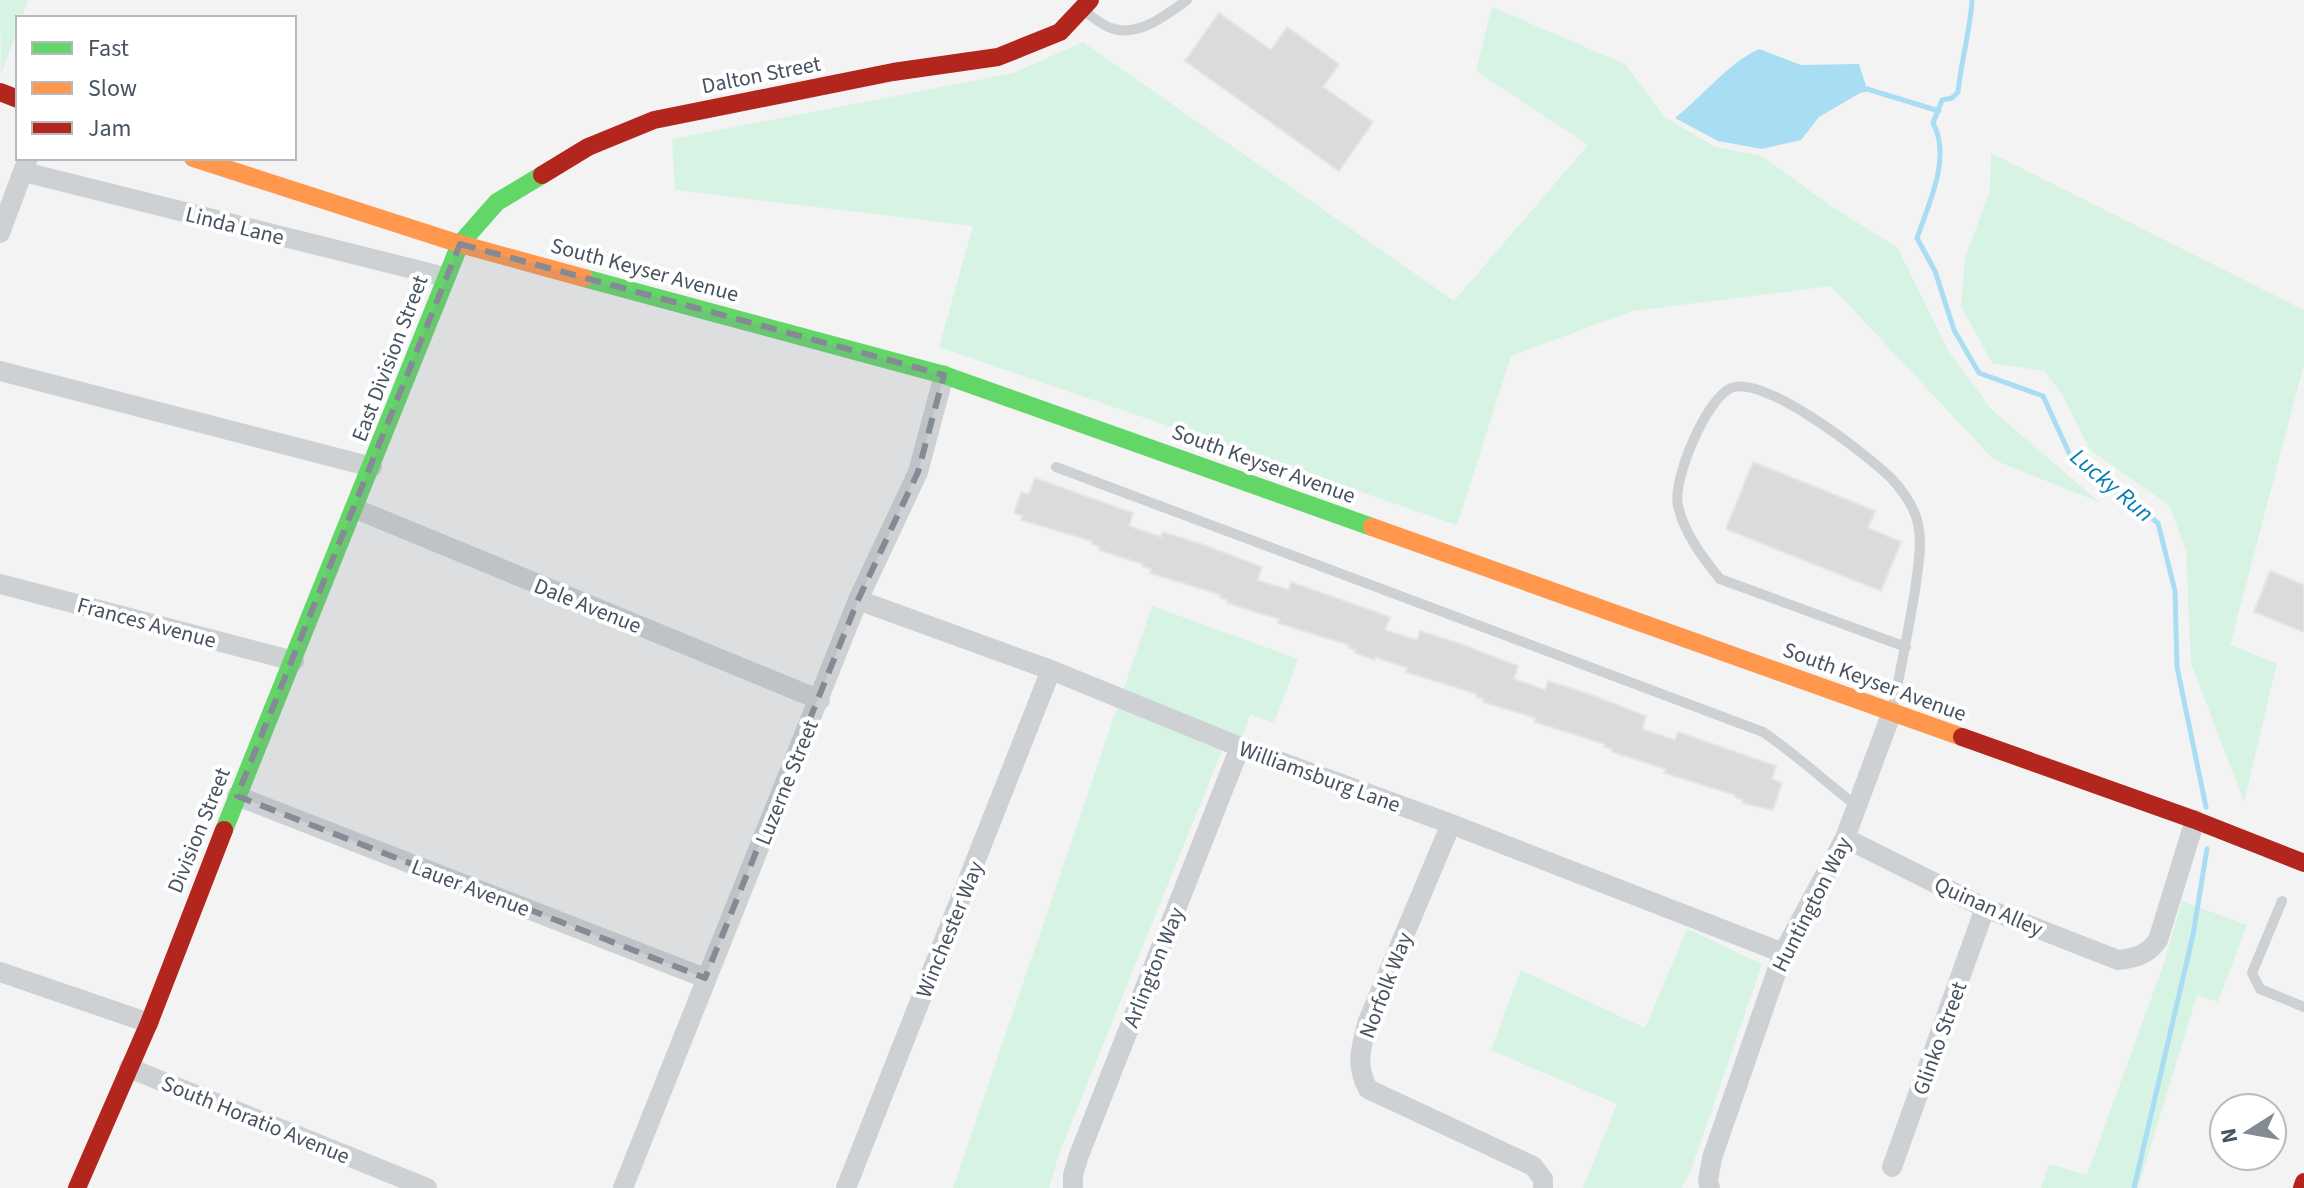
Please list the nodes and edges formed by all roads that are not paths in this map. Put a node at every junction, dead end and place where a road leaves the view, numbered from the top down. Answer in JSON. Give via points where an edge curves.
{"nodes":[{"id":1,"x":1187,"y":0,"type":"edge"},
{"id":2,"x":1086,"y":5,"type":"edge"},
{"id":3,"x":199,"y":160,"type":"edge"},
{"id":4,"x":26,"y":165,"type":"edge"},
{"id":5,"x":0,"y":233,"type":"edge"},
{"id":6,"x":460,"y":244,"type":"junction"},
{"id":7,"x":445,"y":277,"type":"junction"},
{"id":8,"x":0,"y":371,"type":"edge"},
{"id":9,"x":944,"y":375,"type":"junction"},
{"id":10,"x":372,"y":467,"type":"junction"},
{"id":11,"x":1056,"y":467,"type":"dead end"},
{"id":12,"x":360,"y":499,"type":"junction"},
{"id":13,"x":0,"y":584,"type":"edge"},
{"id":14,"x":858,"y":600,"type":"junction"},
{"id":15,"x":1906,"y":647,"type":"junction"},
{"id":16,"x":294,"y":661,"type":"junction"},
{"id":17,"x":1051,"y":670,"type":"junction"},
{"id":18,"x":820,"y":700,"type":"junction"},
{"id":19,"x":1892,"y":712,"type":"junction"},
{"id":20,"x":1240,"y":747,"type":"junction"},
{"id":21,"x":237,"y":796,"type":"junction"},
{"id":22,"x":1857,"y":806,"type":"junction"},
{"id":23,"x":2195,"y":820,"type":"junction"},
{"id":24,"x":1451,"y":824,"type":"junction"},
{"id":25,"x":1845,"y":838,"type":"junction"},
{"id":26,"x":2304,"y":863,"type":"edge"},
{"id":27,"x":2282,"y":901,"type":"dead end"},
{"id":28,"x":1985,"y":908,"type":"junction"},
{"id":29,"x":1783,"y":953,"type":"junction"},
{"id":30,"x":0,"y":972,"type":"edge"},
{"id":31,"x":705,"y":978,"type":"junction"},
{"id":32,"x":2304,"y":1007,"type":"edge"},
{"id":33,"x":149,"y":1023,"type":"junction"},
{"id":34,"x":129,"y":1068,"type":"junction"},
{"id":35,"x":1892,"y":1167,"type":"dead end"},
{"id":36,"x":2304,"y":1182,"type":"edge"},
{"id":37,"x":77,"y":1188,"type":"edge"},
{"id":38,"x":427,"y":1188,"type":"edge"},
{"id":39,"x":623,"y":1188,"type":"edge"},
{"id":40,"x":846,"y":1188,"type":"edge"},
{"id":41,"x":1073,"y":1188,"type":"edge"},
{"id":42,"x":1543,"y":1188,"type":"edge"},
{"id":43,"x":1710,"y":1188,"type":"edge"},
{"id":44,"x":2302,"y":1188,"type":"edge"}],
"edges":[{"from":1,"to":2,"type":"lane","via":[[1158,20],[1125,32],[1107,28]]},
{"from":2,"to":6,"type":"main road","name":"Dalton Street","via":[[1060,32],[998,57],[893,72],[654,120],[588,147],[497,202]]},
{"from":3,"to":6,"type":"main road","name":"South Keyser Avenue"},
{"from":4,"to":5,"type":"street"},
{"from":4,"to":7,"type":"street","name":"Linda Lane"},
{"from":6,"to":7,"type":"main road","name":"East Division Street"},
{"from":6,"to":9,"type":"main road","name":"South Keyser Avenue"},
{"from":7,"to":10,"type":"main road","name":"East Division Street"},
{"from":8,"to":10,"type":"street"},
{"from":9,"to":14,"type":"street","name":"Luzerne Street","via":[[918,472]]},
{"from":9,"to":19,"type":"main road","name":"South Keyser Avenue"},
{"from":10,"to":12,"type":"main road","name":"East Division Street"},
{"from":11,"to":22,"type":"lane","via":[[1763,732]]},
{"from":12,"to":16,"type":"main road","name":"Division Street"},
{"from":12,"to":18,"type":"street","name":"Dale Avenue"},
{"from":13,"to":16,"type":"street","name":"Frances Avenue"},
{"from":14,"to":17,"type":"street","name":"Williamsburg Lane"},
{"from":14,"to":18,"type":"street","name":"Luzerne Street"},
{"from":15,"to":15,"type":"lane","via":[[1919,556],[1919,530],[1911,505],[1892,479],[1795,405],[1753,386],[1732,388],[1697,431],[1676,491],[1683,520],[1704,559],[1720,579]]},
{"from":15,"to":19,"type":"lane"},
{"from":16,"to":21,"type":"main road","name":"Division Street"},
{"from":17,"to":20,"type":"street","name":"Williamsburg Lane"},
{"from":17,"to":40,"type":"street","name":"Winchester Way"},
{"from":18,"to":31,"type":"street","name":"Luzerne Street"},
{"from":19,"to":22,"type":"street","name":"Huntington Way"},
{"from":19,"to":23,"type":"main road","name":"South Keyser Avenue"},
{"from":20,"to":24,"type":"street","name":"Williamsburg Lane"},
{"from":20,"to":41,"type":"street","name":"Arlington Way","via":[[1079,1155]]},
{"from":21,"to":31,"type":"street","name":"Lauer Avenue"},
{"from":21,"to":33,"type":"main road","name":"Division Street"},
{"from":22,"to":25,"type":"street","name":"Huntington Way"},
{"from":23,"to":26,"type":"main road","name":"South Keyser Avenue"},
{"from":23,"to":28,"type":"street","name":"Quinan Alley","via":[[2158,940],[2137,958],[2118,960]]},
{"from":24,"to":29,"type":"street","name":"Williamsburg Lane"},
{"from":24,"to":42,"type":"street","name":"Norfolk Way","via":[[1368,1021],[1360,1074],[1368,1089],[1533,1166]]},
{"from":25,"to":28,"type":"street","name":"Quinan Alley"},
{"from":25,"to":29,"type":"street","name":"Huntington Way"},
{"from":27,"to":32,"type":"lane","via":[[2252,973],[2260,989]]},
{"from":28,"to":35,"type":"street","name":"Glinko Street"},
{"from":29,"to":43,"type":"street","name":"Huntington Way","via":[[1712,1158]]},
{"from":30,"to":33,"type":"street"},
{"from":31,"to":39,"type":"street","name":"Luzerne Street"},
{"from":33,"to":34,"type":"main road","name":"Division Street"},
{"from":34,"to":37,"type":"main road","name":"Division Street"},
{"from":34,"to":38,"type":"street","name":"South Horatio Avenue"},
{"from":36,"to":44,"type":"main road"}]}
